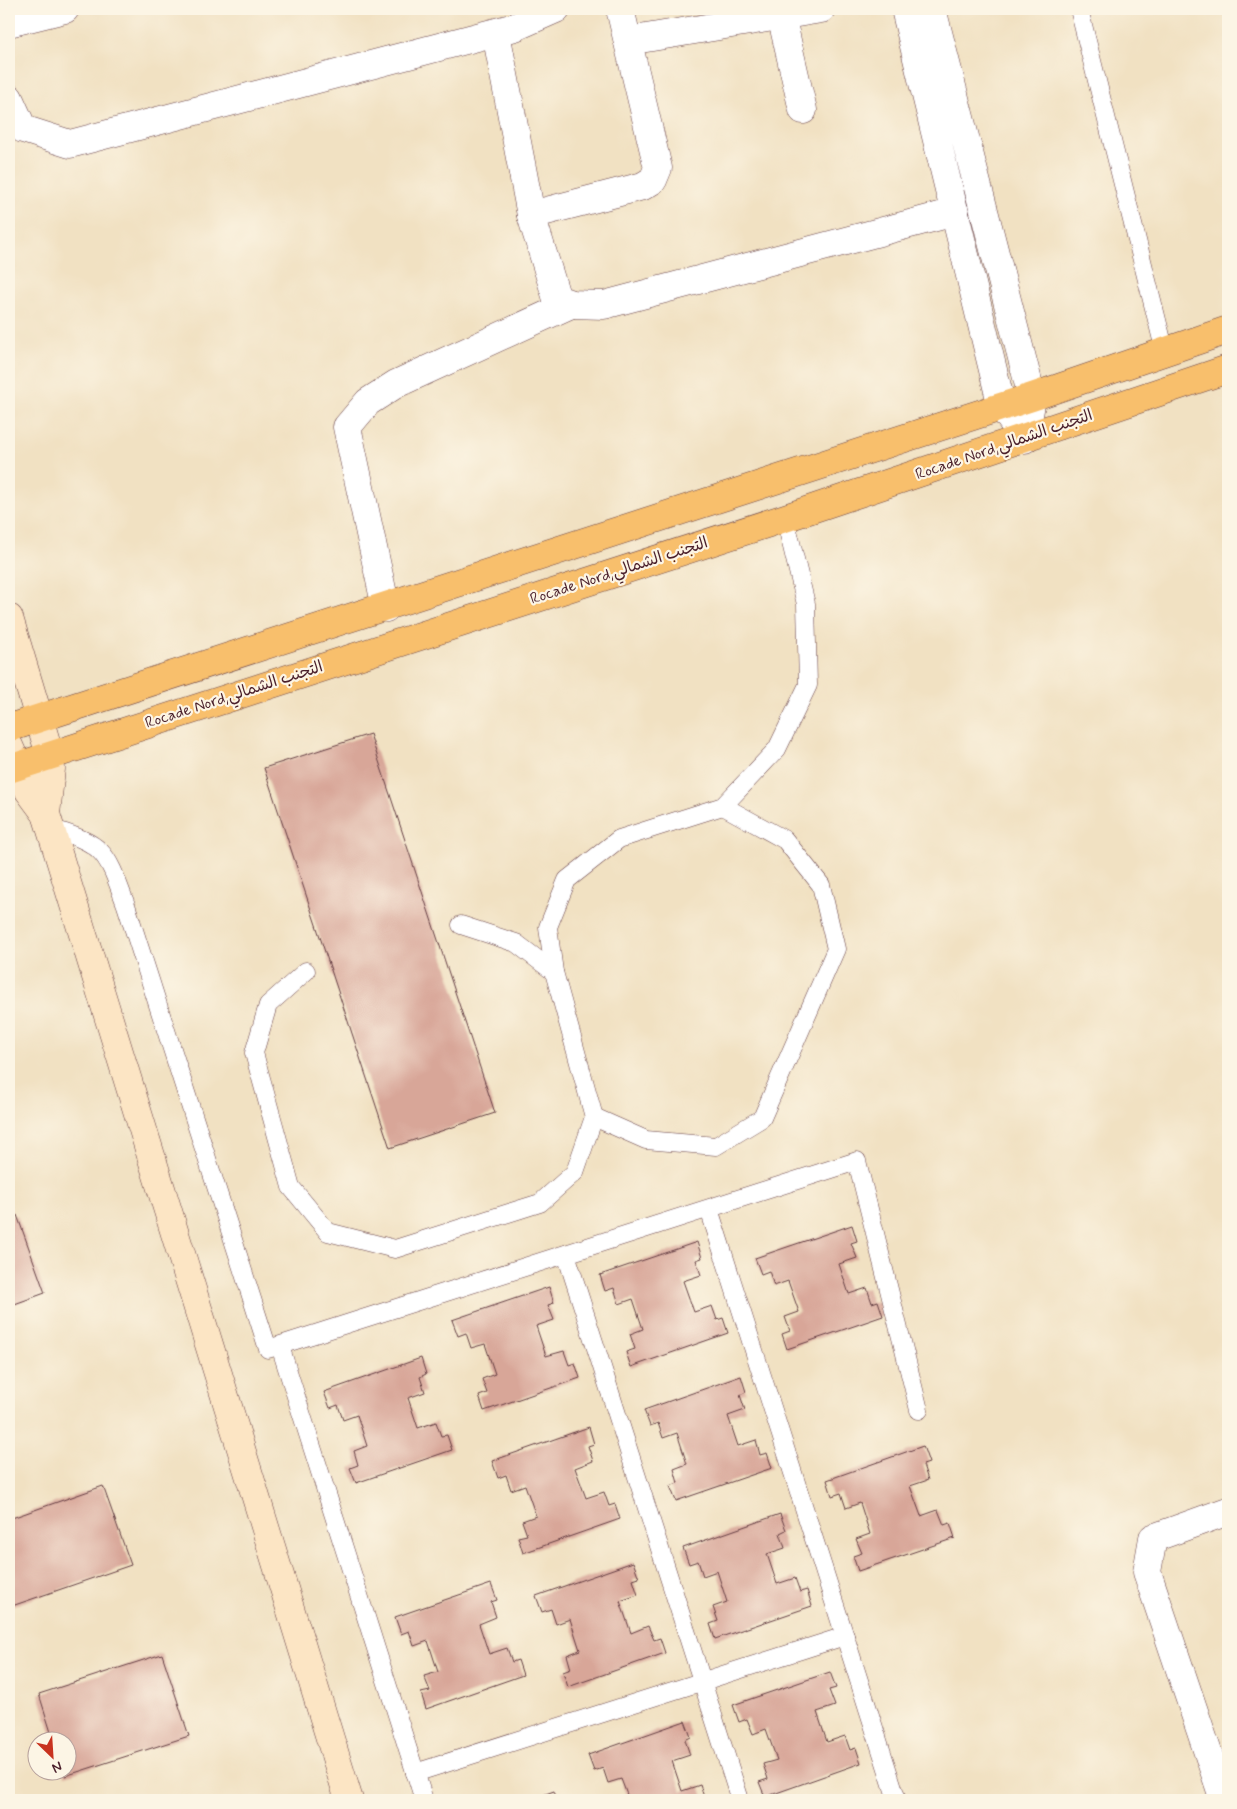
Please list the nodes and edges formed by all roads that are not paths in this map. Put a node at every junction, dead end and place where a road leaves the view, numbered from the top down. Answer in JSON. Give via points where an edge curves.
{"nodes":[{"id":1,"x":65,"y":9,"type":"edge"},
{"id":2,"x":556,"y":9,"type":"edge"},
{"id":3,"x":620,"y":9,"type":"edge"},
{"id":4,"x":821,"y":9,"type":"edge"},
{"id":5,"x":905,"y":9,"type":"edge"},
{"id":6,"x":932,"y":9,"type":"edge"},
{"id":7,"x":1079,"y":9,"type":"edge"},
{"id":8,"x":781,"y":15,"type":"junction"},
{"id":9,"x":9,"y":23,"type":"edge"},
{"id":10,"x":507,"y":23,"type":"edge"},
{"id":11,"x":628,"y":41,"type":"junction"},
{"id":12,"x":9,"y":98,"type":"edge"},
{"id":13,"x":803,"y":110,"type":"dead end"},
{"id":14,"x":955,"y":212,"type":"junction"},
{"id":15,"x":531,"y":214,"type":"junction"},
{"id":16,"x":571,"y":304,"type":"junction"},
{"id":17,"x":1228,"y":330,"type":"edge"},
{"id":18,"x":1165,"y":352,"type":"junction"},
{"id":19,"x":1228,"y":369,"type":"edge"},
{"id":20,"x":1032,"y":397,"type":"junction"},
{"id":21,"x":1002,"y":407,"type":"junction"},
{"id":22,"x":1025,"y":439,"type":"junction"},
{"id":23,"x":785,"y":518,"type":"junction"},
{"id":24,"x":386,"y":608,"type":"junction"},
{"id":25,"x":9,"y":618,"type":"edge"},
{"id":26,"x":39,"y":720,"type":"junction"},
{"id":27,"x":9,"y":728,"type":"edge"},
{"id":28,"x":50,"y":755,"type":"junction"},
{"id":29,"x":12,"y":761,"type":"edge"},
{"id":30,"x":723,"y":806,"type":"junction"},
{"id":31,"x":48,"y":821,"type":"junction"},
{"id":32,"x":461,"y":925,"type":"dead end"},
{"id":33,"x":306,"y":971,"type":"dead end"},
{"id":34,"x":554,"y":972,"type":"junction"},
{"id":35,"x":594,"y":1117,"type":"junction"},
{"id":36,"x":709,"y":1209,"type":"junction"},
{"id":37,"x":566,"y":1254,"type":"junction"},
{"id":38,"x":280,"y":1346,"type":"junction"},
{"id":39,"x":919,"y":1410,"type":"dead end"},
{"id":40,"x":1228,"y":1511,"type":"edge"},
{"id":41,"x":844,"y":1636,"type":"junction"},
{"id":42,"x":702,"y":1681,"type":"junction"},
{"id":43,"x":415,"y":1773,"type":"junction"},
{"id":44,"x":349,"y":1800,"type":"edge"},
{"id":45,"x":424,"y":1800,"type":"edge"},
{"id":46,"x":740,"y":1800,"type":"edge"},
{"id":47,"x":897,"y":1800,"type":"edge"},
{"id":48,"x":1224,"y":1800,"type":"edge"}],
"edges":[{"from":1,"to":9,"type":"street"},
{"from":2,"to":10,"type":"street"},
{"from":3,"to":11,"type":"street"},
{"from":4,"to":8,"type":"street"},
{"from":5,"to":14,"type":"street"},
{"from":6,"to":20,"type":"street"},
{"from":7,"to":18,"type":"lane"},
{"from":8,"to":11,"type":"street"},
{"from":8,"to":13,"type":"street"},
{"from":10,"to":12,"type":"street","via":[[70,144],[23,129]]},
{"from":10,"to":15,"type":"street"},
{"from":11,"to":15,"type":"street","via":[[658,168],[653,180],[643,186]]},
{"from":14,"to":16,"type":"street","via":[[604,305]]},
{"from":14,"to":21,"type":"street"},
{"from":15,"to":16,"type":"street","via":[[557,299]]},
{"from":16,"to":24,"type":"street","via":[[396,384],[368,402],[347,427]]},
{"from":17,"to":18,"type":"main road"},
{"from":18,"to":20,"type":"main road"},
{"from":19,"to":22,"type":"main road","name":"Rocade Nord,التجنب الشمالي"},
{"from":20,"to":21,"type":"main road"},
{"from":20,"to":22,"type":"street"},
{"from":21,"to":22,"type":"street"},
{"from":21,"to":24,"type":"main road"},
{"from":22,"to":23,"type":"main road","name":"Rocade Nord,التجنب الشمالي"},
{"from":23,"to":28,"type":"main road","name":"Rocade Nord,التجنب الشمالي"},
{"from":23,"to":30,"type":"lane","via":[[806,604],[808,685],[777,749]]},
{"from":24,"to":26,"type":"main road"},
{"from":25,"to":26,"type":"street"},
{"from":26,"to":27,"type":"main road"},
{"from":26,"to":28,"type":"street"},
{"from":28,"to":29,"type":"main road","name":"Rocade Nord,التجنب الشمالي"},
{"from":28,"to":31,"type":"street"},
{"from":29,"to":31,"type":"street"},
{"from":30,"to":34,"type":"lane","via":[[619,839],[567,880],[548,927]]},
{"from":30,"to":35,"type":"lane","via":[[785,840],[821,885],[836,949],[762,1118],[716,1146],[646,1140]]},
{"from":31,"to":38,"type":"lane","via":[[92,843],[114,874],[268,1349]]},
{"from":31,"to":44,"type":"street"},
{"from":32,"to":34,"type":"lane","via":[[516,943]]},
{"from":33,"to":35,"type":"lane","via":[[268,1005],[254,1053],[291,1188],[328,1232],[395,1249],[540,1203],[575,1172]]},
{"from":34,"to":35,"type":"lane"},
{"from":36,"to":37,"type":"lane"},
{"from":36,"to":39,"type":"lane","via":[[857,1161]]},
{"from":36,"to":41,"type":"lane"},
{"from":37,"to":38,"type":"lane"},
{"from":37,"to":42,"type":"lane"},
{"from":38,"to":43,"type":"lane"},
{"from":40,"to":48,"type":"street","via":[[1153,1538],[1147,1572]]},
{"from":41,"to":42,"type":"lane"},
{"from":41,"to":47,"type":"lane"},
{"from":42,"to":43,"type":"lane"},
{"from":42,"to":46,"type":"lane"},
{"from":43,"to":45,"type":"lane"}]}
